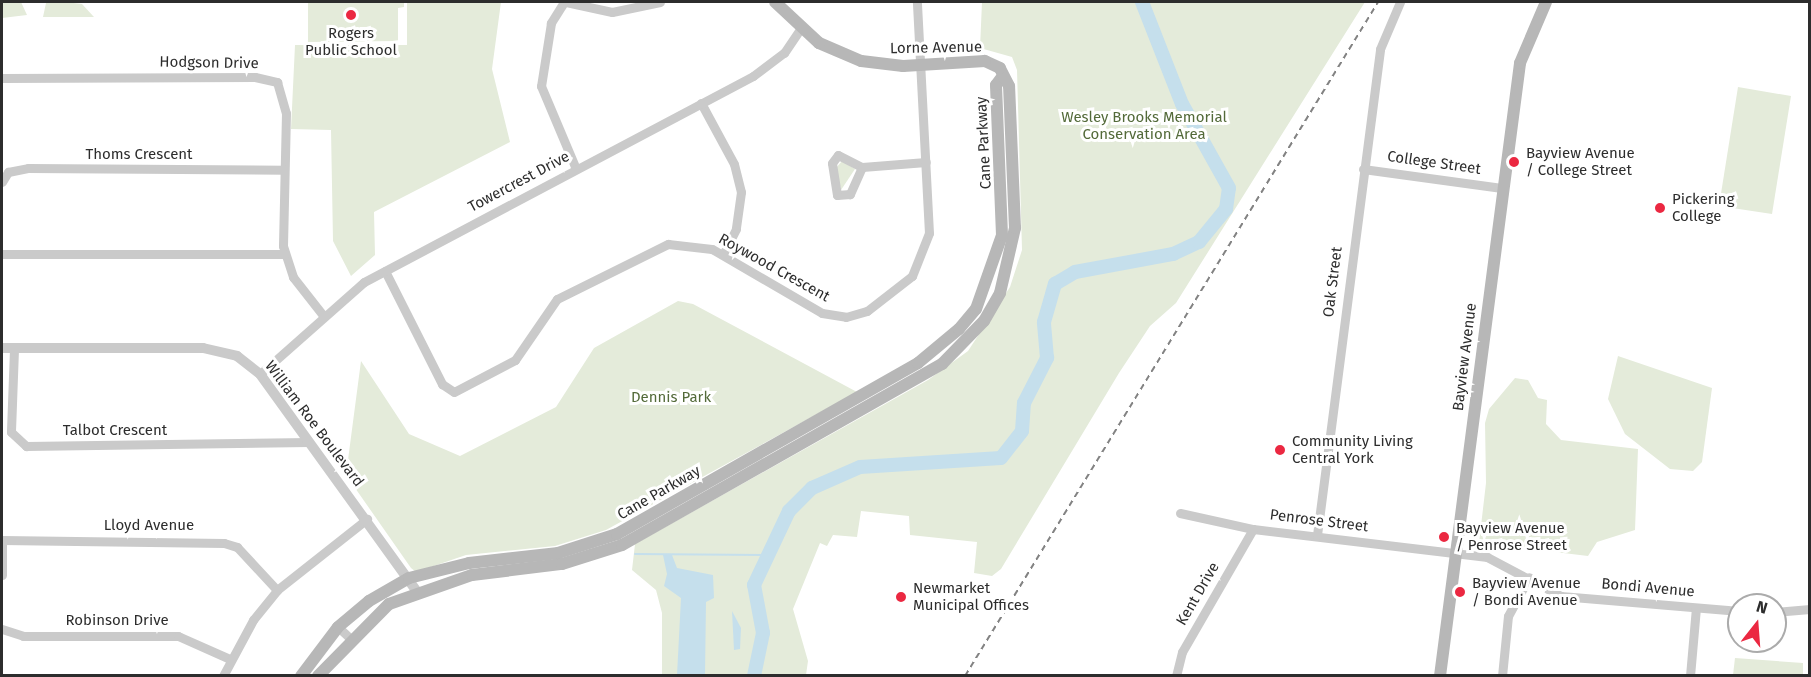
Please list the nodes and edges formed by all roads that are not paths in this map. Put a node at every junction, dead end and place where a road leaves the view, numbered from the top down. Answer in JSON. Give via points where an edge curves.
{"nodes":[{"id":1,"x":565,"y":2,"type":"edge"},
{"id":2,"x":660,"y":2,"type":"edge"},
{"id":3,"x":775,"y":2,"type":"edge"},
{"id":4,"x":917,"y":2,"type":"edge"},
{"id":5,"x":1400,"y":2,"type":"edge"},
{"id":6,"x":1545,"y":2,"type":"edge"},
{"id":7,"x":800,"y":29,"type":"junction"},
{"id":8,"x":920,"y":65,"type":"junction"},
{"id":9,"x":2,"y":78,"type":"edge"},
{"id":10,"x":1002,"y":78,"type":"junction"},
{"id":11,"x":701,"y":103,"type":"junction"},
{"id":12,"x":926,"y":162,"type":"junction"},
{"id":13,"x":862,"y":167,"type":"junction"},
{"id":14,"x":576,"y":169,"type":"junction"},
{"id":15,"x":1363,"y":169,"type":"junction"},
{"id":16,"x":284,"y":170,"type":"junction"},
{"id":17,"x":2,"y":182,"type":"edge"},
{"id":18,"x":1502,"y":188,"type":"junction"},
{"id":19,"x":2,"y":254,"type":"edge"},
{"id":20,"x":285,"y":254,"type":"junction"},
{"id":21,"x":723,"y":254,"type":"junction"},
{"id":22,"x":385,"y":271,"type":"junction"},
{"id":23,"x":322,"y":314,"type":"junction"},
{"id":24,"x":2,"y":348,"type":"edge"},
{"id":25,"x":14,"y":349,"type":"junction"},
{"id":26,"x":260,"y":374,"type":"junction"},
{"id":27,"x":309,"y":442,"type":"junction"},
{"id":28,"x":1180,"y":513,"type":"dead end"},
{"id":29,"x":367,"y":519,"type":"junction"},
{"id":30,"x":1252,"y":529,"type":"junction"},
{"id":31,"x":1317,"y":535,"type":"junction"},
{"id":32,"x":2,"y":540,"type":"edge"},
{"id":33,"x":1457,"y":553,"type":"junction"},
{"id":34,"x":2,"y":575,"type":"edge"},
{"id":35,"x":1529,"y":577,"type":"junction"},
{"id":36,"x":409,"y":578,"type":"junction"},
{"id":37,"x":278,"y":590,"type":"junction"},
{"id":38,"x":416,"y":590,"type":"junction"},
{"id":39,"x":1696,"y":608,"type":"junction"},
{"id":40,"x":1809,"y":609,"type":"edge"},
{"id":41,"x":1727,"y":610,"type":"edge"},
{"id":42,"x":1787,"y":611,"type":"edge"},
{"id":43,"x":338,"y":627,"type":"junction"},
{"id":44,"x":2,"y":628,"type":"edge"},
{"id":45,"x":351,"y":639,"type":"junction"},
{"id":46,"x":230,"y":659,"type":"junction"},
{"id":47,"x":223,"y":675,"type":"edge"},
{"id":48,"x":302,"y":675,"type":"edge"},
{"id":49,"x":318,"y":675,"type":"edge"},
{"id":50,"x":1176,"y":675,"type":"edge"},
{"id":51,"x":1440,"y":675,"type":"edge"},
{"id":52,"x":1502,"y":675,"type":"edge"},
{"id":53,"x":1690,"y":675,"type":"edge"}],
"edges":[{"from":1,"to":2,"type":"street","via":[[612,12]]},
{"from":1,"to":14,"type":"street","via":[[551,23],[542,86]]},
{"from":3,"to":7,"type":"main road","name":"Lorne Avenue"},
{"from":4,"to":8,"type":"street","name":"Roywood Crescent"},
{"from":5,"to":15,"type":"street","name":"Oak Street","via":[[1384,33]]},
{"from":6,"to":18,"type":"main road","name":"Bayview Avenue","via":[[1525,43]]},
{"from":7,"to":8,"type":"main road","name":"Lorne Avenue","via":[[861,61]]},
{"from":7,"to":11,"type":"street","name":"Towercrest Drive","via":[[768,66]]},
{"from":8,"to":10,"type":"main road","name":"Lorne Avenue","via":[[985,61],[996,65]]},
{"from":8,"to":12,"type":"street","name":"Roywood Crescent"},
{"from":9,"to":16,"type":"street","name":"Hodgson Drive","via":[[267,79],[285,95]]},
{"from":10,"to":36,"type":"main road","name":"Cane Parkway","via":[[996,85],[1002,235],[976,309],[959,329],[918,363],[617,534],[558,553],[469,563]]},
{"from":10,"to":38,"type":"main road","name":"Cane Parkway","via":[[1009,86],[1015,228],[1000,293],[965,344],[942,364],[622,544],[562,564],[472,575]]},
{"from":11,"to":14,"type":"street","name":"Towercrest Drive"},
{"from":11,"to":21,"type":"street","via":[[734,165],[741,192],[736,229]]},
{"from":12,"to":13,"type":"street"},
{"from":12,"to":21,"type":"street","name":"Roywood Crescent","via":[[930,225],[923,256],[904,284],[867,311],[846,317],[822,313]]},
{"from":13,"to":13,"type":"street","via":[[850,194],[837,195],[834,158],[848,156]]},
{"from":14,"to":22,"type":"street","name":"Towercrest Drive"},
{"from":15,"to":18,"type":"street","name":"College Street"},
{"from":15,"to":31,"type":"street","name":"Oak Street"},
{"from":16,"to":17,"type":"street","name":"Thoms Crescent","via":[[28,168],[8,172]]},
{"from":16,"to":20,"type":"street","name":"Hodgson Drive"},
{"from":18,"to":33,"type":"main road","name":"Bayview Avenue"},
{"from":19,"to":20,"type":"street"},
{"from":20,"to":23,"type":"street","name":"Hodgson Drive","via":[[293,277]]},
{"from":21,"to":22,"type":"street","name":"Roywood Crescent","via":[[682,242],[644,252],[557,299],[515,360],[461,392],[442,384]]},
{"from":22,"to":23,"type":"street","name":"Towercrest Drive"},
{"from":23,"to":26,"type":"street","name":"Towercrest Drive"},
{"from":24,"to":25,"type":"street","name":"William Roe Boulevard"},
{"from":25,"to":26,"type":"street","name":"William Roe Boulevard","via":[[223,350]]},
{"from":25,"to":27,"type":"street","name":"Talbot Crescent","via":[[11,432],[26,446]]},
{"from":26,"to":27,"type":"street","name":"William Roe Boulevard"},
{"from":27,"to":29,"type":"street","name":"William Roe Boulevard"},
{"from":28,"to":30,"type":"street","name":"Penrose Street"},
{"from":29,"to":36,"type":"street","name":"William Roe Boulevard"},
{"from":29,"to":37,"type":"street"},
{"from":30,"to":31,"type":"street","name":"Penrose Street"},
{"from":30,"to":50,"type":"street","name":"Kent Drive","via":[[1182,652]]},
{"from":31,"to":33,"type":"street","name":"Penrose Street"},
{"from":32,"to":34,"type":"street"},
{"from":32,"to":37,"type":"street","name":"Lloyd Avenue","via":[[224,543],[237,547]]},
{"from":33,"to":35,"type":"street","name":"Bondi Avenue","via":[[1503,561]]},
{"from":33,"to":51,"type":"main road","name":"Bayview Avenue"},
{"from":35,"to":39,"type":"street","name":"Bondi Avenue","via":[[1561,596]]},
{"from":35,"to":52,"type":"street","via":[[1508,616]]},
{"from":36,"to":38,"type":"street","name":"William Roe Boulevard"},
{"from":36,"to":43,"type":"main road","name":"Cane Parkway","via":[[369,601]]},
{"from":37,"to":46,"type":"street"},
{"from":38,"to":45,"type":"main road","name":"Cane Parkway","via":[[389,604]]},
{"from":39,"to":41,"type":"street","name":"Bondi Avenue"},
{"from":39,"to":53,"type":"street"},
{"from":40,"to":42,"type":"street"},
{"from":43,"to":45,"type":"street"},
{"from":43,"to":48,"type":"main road","name":"Cane Parkway"},
{"from":44,"to":46,"type":"street","name":"Robinson Drive","via":[[23,636],[178,636]]},
{"from":45,"to":49,"type":"main road","name":"Cane Parkway"},
{"from":46,"to":47,"type":"street"}]}
